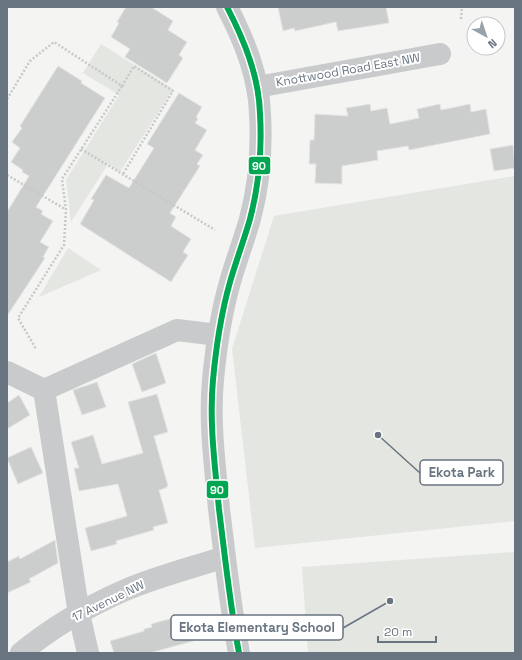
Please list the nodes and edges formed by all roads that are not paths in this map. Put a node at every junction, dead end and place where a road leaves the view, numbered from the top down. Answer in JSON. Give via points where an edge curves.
{"nodes":[{"id":1,"x":227,"y":7,"type":"edge"},
{"id":2,"x":440,"y":54,"type":"dead end"},
{"id":3,"x":257,"y":87,"type":"junction"},
{"id":4,"x":218,"y":335,"type":"junction"},
{"id":5,"x":7,"y":372,"type":"edge"},
{"id":6,"x":44,"y":390,"type":"junction"},
{"id":7,"x":224,"y":557,"type":"junction"},
{"id":8,"x":79,"y":614,"type":"junction"},
{"id":9,"x":21,"y":653,"type":"edge"},
{"id":10,"x":88,"y":653,"type":"edge"},
{"id":11,"x":239,"y":653,"type":"edge"}],
"edges":[{"from":1,"to":3,"type":"street","via":[[243,41]]},
{"from":2,"to":3,"type":"street","name":"Knottwood Road East NW"},
{"from":3,"to":4,"type":"street","via":[[260,143],[255,197]]},
{"from":4,"to":6,"type":"street","via":[[177,330]]},
{"from":4,"to":7,"type":"street","via":[[212,418]]},
{"from":5,"to":6,"type":"street"},
{"from":6,"to":8,"type":"street"},
{"from":7,"to":8,"type":"street","name":"17 Avenue NW","via":[[123,591]]},
{"from":7,"to":11,"type":"street"},
{"from":8,"to":9,"type":"street","name":"17 Avenue NW","via":[[50,631]]},
{"from":8,"to":10,"type":"street"}]}
